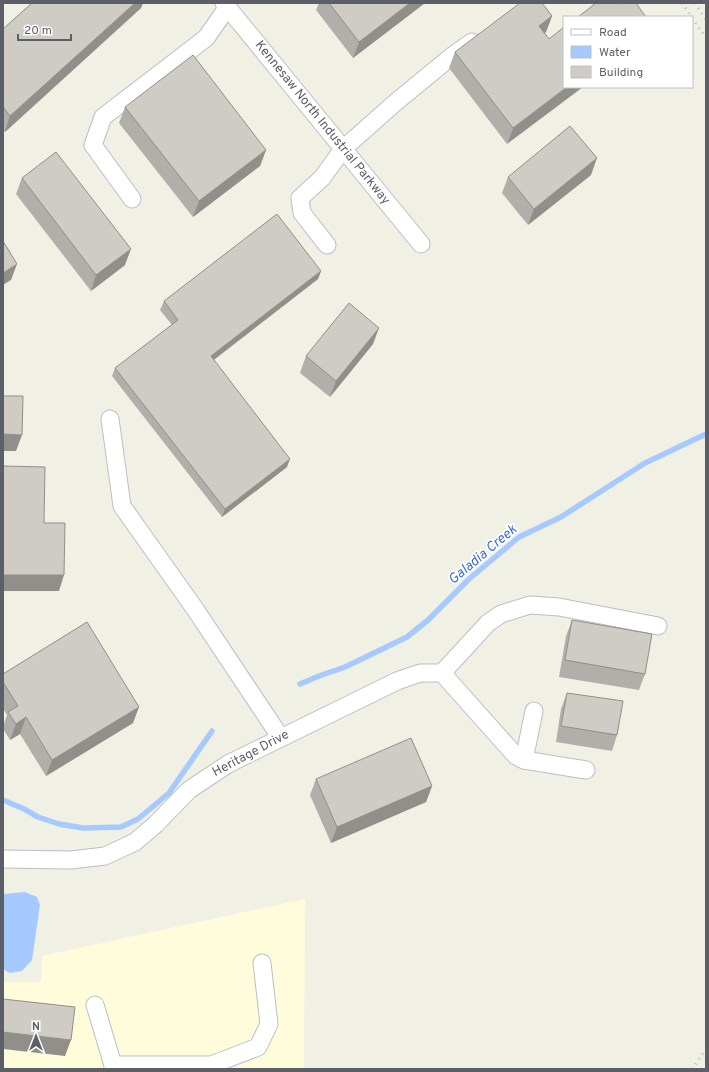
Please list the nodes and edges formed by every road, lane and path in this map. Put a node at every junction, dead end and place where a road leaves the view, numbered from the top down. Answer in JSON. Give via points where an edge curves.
{"nodes":[{"id":1,"x":226,"y":5,"type":"edge"},
{"id":2,"x":483,"y":34,"type":"edge"},
{"id":3,"x":343,"y":149,"type":"junction"},
{"id":4,"x":132,"y":199,"type":"dead end"},
{"id":5,"x":421,"y":244,"type":"dead end"},
{"id":6,"x":327,"y":245,"type":"dead end"},
{"id":7,"x":110,"y":419,"type":"dead end"},
{"id":8,"x":658,"y":626,"type":"dead end"},
{"id":9,"x":442,"y":673,"type":"junction"},
{"id":10,"x":534,"y":712,"type":"dead end"},
{"id":11,"x":281,"y":738,"type":"junction"},
{"id":12,"x":524,"y":760,"type":"junction"},
{"id":13,"x":586,"y":770,"type":"dead end"},
{"id":14,"x":3,"y":859,"type":"edge"},
{"id":15,"x":262,"y":963,"type":"dead end"},
{"id":16,"x":95,"y":1005,"type":"dead end"},
{"id":17,"x":113,"y":1067,"type":"edge"}],
"edges":[{"from":1,"to":3,"type":"street","name":"Kennesaw North Industrial Parkway"},
{"from":1,"to":4,"type":"street","via":[[206,38],[103,117],[93,145]]},
{"from":2,"to":3,"type":"street","via":[[396,102]]},
{"from":3,"to":5,"type":"street","name":"Kennesaw North Industrial Parkway"},
{"from":3,"to":6,"type":"street","via":[[322,178],[300,198],[302,213]]},
{"from":7,"to":11,"type":"street","via":[[122,506]]},
{"from":8,"to":9,"type":"street","via":[[530,605],[501,614],[488,623]]},
{"from":9,"to":11,"type":"street","name":"Heritage Drive","via":[[420,673],[397,681]]},
{"from":9,"to":12,"type":"street","via":[[516,756]]},
{"from":10,"to":12,"type":"street"},
{"from":11,"to":14,"type":"street","name":"Heritage Drive","via":[[228,764],[189,790],[156,824],[134,842],[105,856],[71,860]]},
{"from":12,"to":13,"type":"street"},
{"from":15,"to":17,"type":"street","via":[[269,1024],[258,1047],[211,1065]]},
{"from":16,"to":17,"type":"street"}]}
